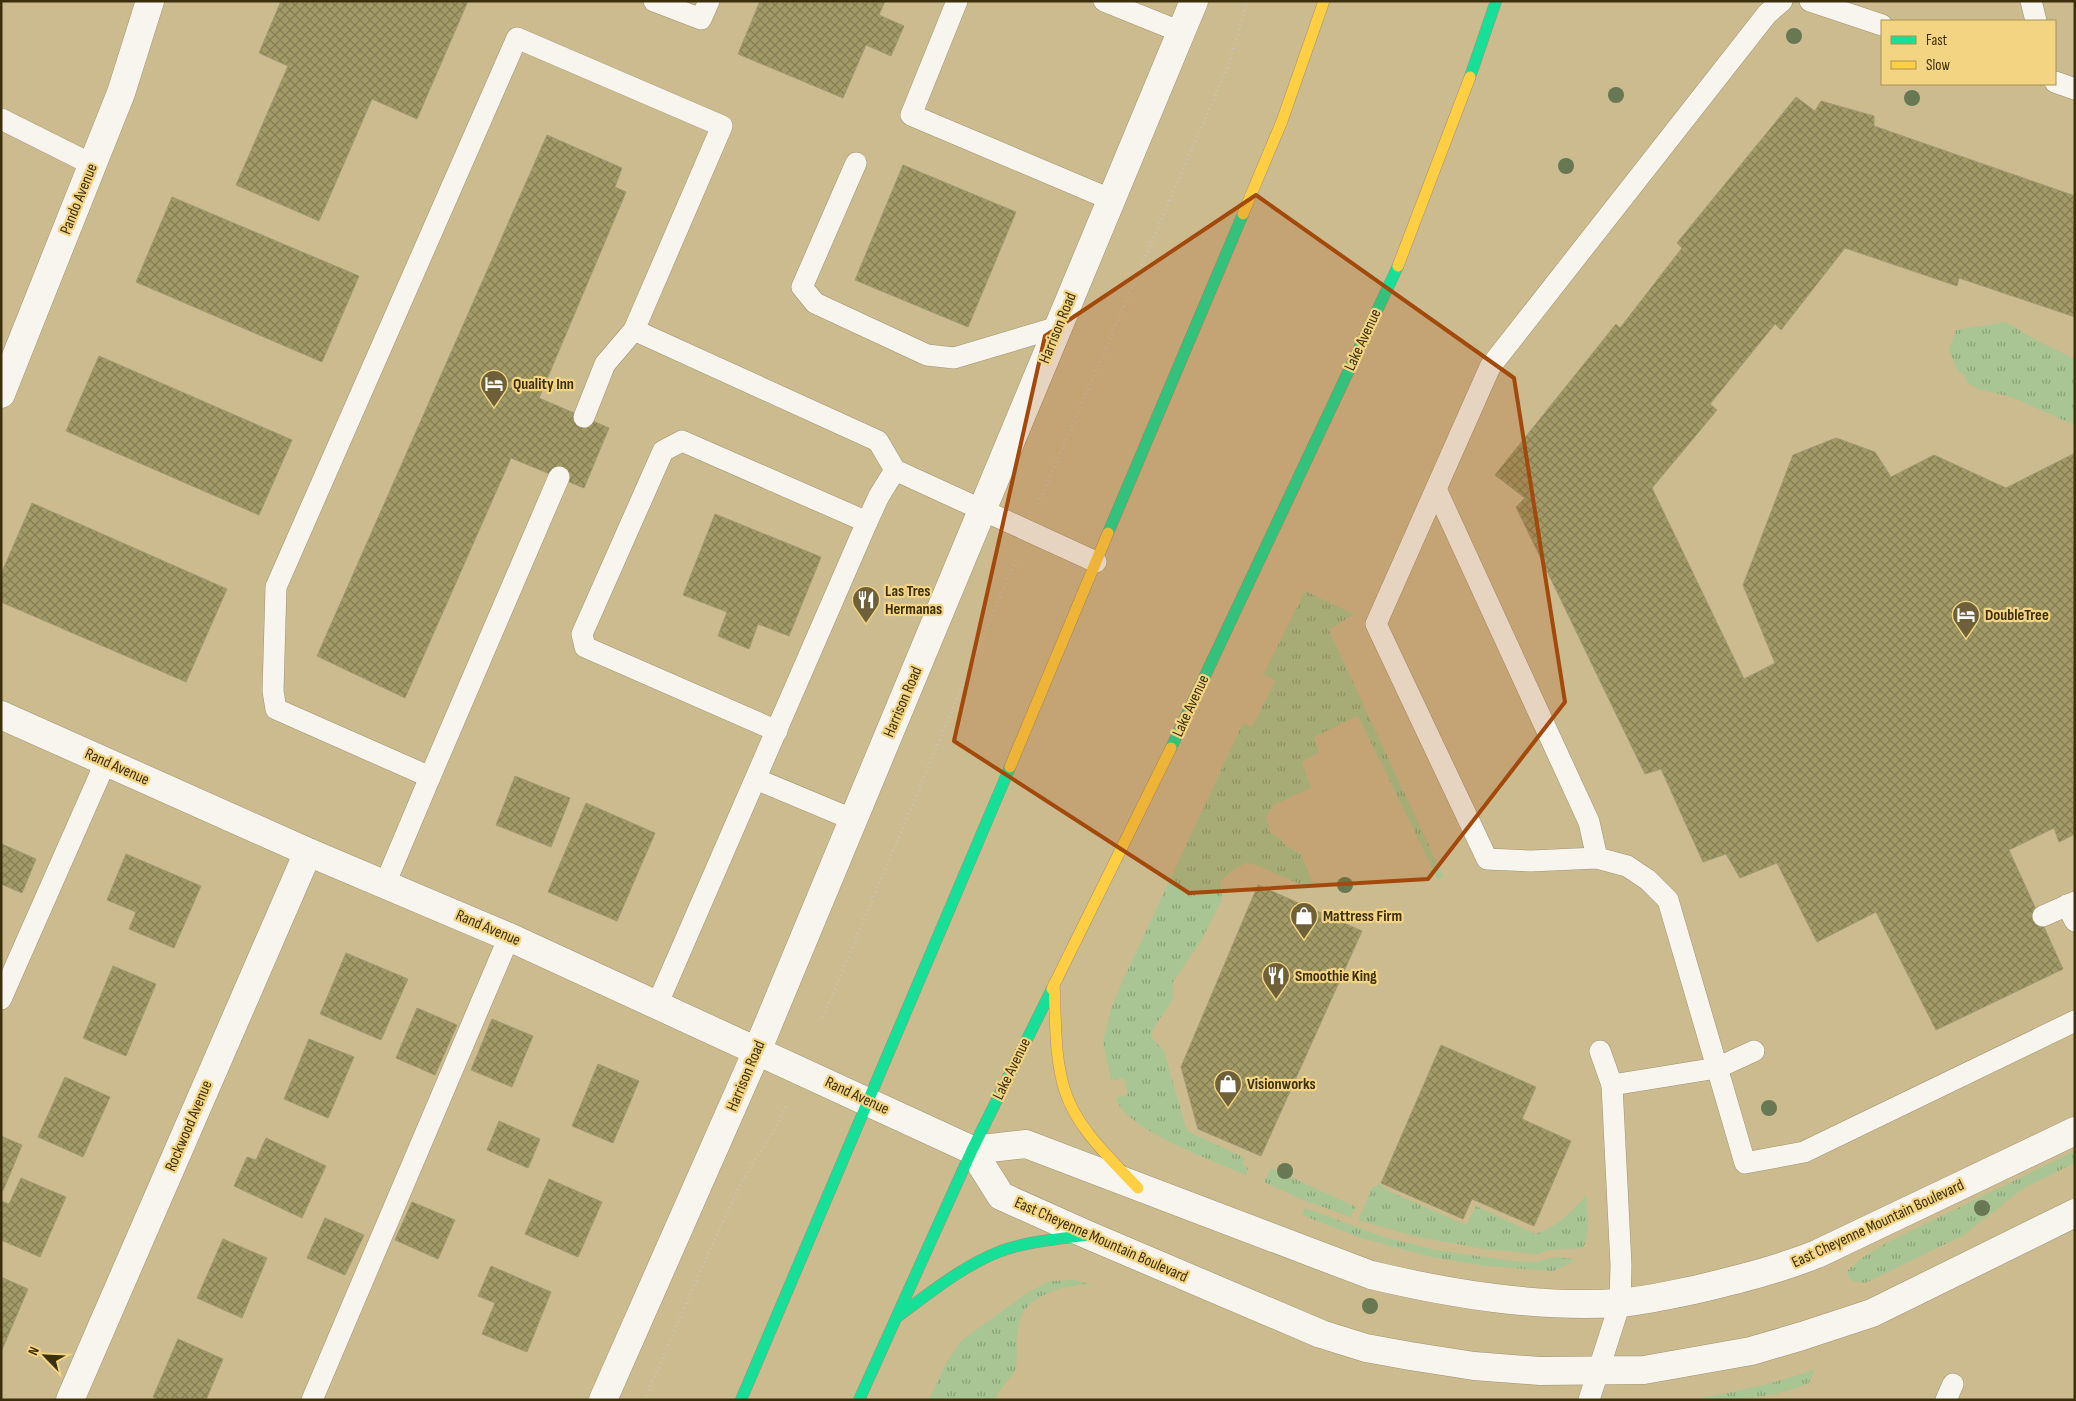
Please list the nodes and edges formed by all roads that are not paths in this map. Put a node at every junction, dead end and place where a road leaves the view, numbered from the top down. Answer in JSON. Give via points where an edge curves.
{"nodes":[{"id":1,"x":150,"y":1,"type":"edge"},
{"id":2,"x":654,"y":1,"type":"edge"},
{"id":3,"x":709,"y":1,"type":"edge"},
{"id":4,"x":957,"y":1,"type":"edge"},
{"id":5,"x":1104,"y":1,"type":"edge"},
{"id":6,"x":1194,"y":1,"type":"edge"},
{"id":7,"x":1324,"y":1,"type":"edge"},
{"id":8,"x":1496,"y":1,"type":"edge"},
{"id":9,"x":1782,"y":1,"type":"edge"},
{"id":10,"x":1810,"y":1,"type":"edge"},
{"id":11,"x":2032,"y":1,"type":"edge"},
{"id":12,"x":2036,"y":20,"type":"edge"},
{"id":13,"x":1881,"y":25,"type":"edge"},
{"id":14,"x":1181,"y":32,"type":"junction"},
{"id":15,"x":2056,"y":82,"type":"edge"},
{"id":16,"x":2075,"y":89,"type":"edge"},
{"id":17,"x":1,"y":119,"type":"edge"},
{"id":18,"x":856,"y":164,"type":"dead end"},
{"id":19,"x":92,"y":166,"type":"junction"},
{"id":20,"x":1112,"y":200,"type":"junction"},
{"id":21,"x":1058,"y":328,"type":"junction"},
{"id":22,"x":634,"y":330,"type":"junction"},
{"id":23,"x":7,"y":363,"type":"edge"},
{"id":24,"x":1,"y":394,"type":"edge"},
{"id":25,"x":584,"y":417,"type":"dead end"},
{"id":26,"x":895,"y":470,"type":"junction"},
{"id":27,"x":558,"y":477,"type":"dead end"},
{"id":28,"x":1436,"y":489,"type":"junction"},
{"id":29,"x":984,"y":510,"type":"junction"},
{"id":30,"x":867,"y":522,"type":"junction"},
{"id":31,"x":1096,"y":562,"type":"junction"},
{"id":32,"x":1,"y":715,"type":"edge"},
{"id":33,"x":777,"y":731,"type":"junction"},
{"id":34,"x":106,"y":761,"type":"junction"},
{"id":35,"x":430,"y":777,"type":"junction"},
{"id":36,"x":756,"y":779,"type":"junction"},
{"id":37,"x":854,"y":820,"type":"junction"},
{"id":38,"x":308,"y":852,"type":"junction"},
{"id":39,"x":1597,"y":858,"type":"junction"},
{"id":40,"x":385,"y":884,"type":"junction"},
{"id":41,"x":2072,"y":909,"type":"edge"},
{"id":42,"x":2043,"y":916,"type":"dead end"},
{"id":43,"x":509,"y":937,"type":"junction"},
{"id":44,"x":1054,"y":983,"type":"junction"},
{"id":45,"x":1,"y":999,"type":"edge"},
{"id":46,"x":657,"y":1005,"type":"junction"},
{"id":47,"x":2075,"y":1021,"type":"edge"},
{"id":48,"x":757,"y":1051,"type":"junction"},
{"id":49,"x":1600,"y":1051,"type":"dead end"},
{"id":50,"x":1754,"y":1052,"type":"dead end"},
{"id":51,"x":1718,"y":1068,"type":"junction"},
{"id":52,"x":1612,"y":1085,"type":"junction"},
{"id":53,"x":869,"y":1101,"type":"junction"},
{"id":54,"x":2075,"y":1131,"type":"edge"},
{"id":55,"x":972,"y":1150,"type":"junction"},
{"id":56,"x":1138,"y":1188,"type":"junction"},
{"id":57,"x":2075,"y":1213,"type":"edge"},
{"id":58,"x":1088,"y":1235,"type":"junction"},
{"id":59,"x":1620,"y":1303,"type":"junction"},
{"id":60,"x":896,"y":1318,"type":"junction"},
{"id":61,"x":1598,"y":1372,"type":"junction"},
{"id":62,"x":70,"y":1400,"type":"edge"},
{"id":63,"x":312,"y":1400,"type":"edge"},
{"id":64,"x":603,"y":1400,"type":"edge"},
{"id":65,"x":741,"y":1400,"type":"edge"},
{"id":66,"x":859,"y":1400,"type":"edge"},
{"id":67,"x":1589,"y":1400,"type":"edge"}],
"edges":[{"from":1,"to":19,"type":"street","name":"Pando Avenue","via":[[121,93]]},
{"from":2,"to":3,"type":"lane","via":[[701,19]]},
{"from":4,"to":20,"type":"lane","via":[[911,115]]},
{"from":5,"to":14,"type":"lane"},
{"from":6,"to":14,"type":"street","name":"Harrison Road"},
{"from":7,"to":31,"type":"main road","via":[[1282,121]]},
{"from":8,"to":44,"type":"main road","name":"Lake Avenue","via":[[1401,260],[1144,805]]},
{"from":9,"to":28,"type":"lane","via":[[1767,14],[1490,367]]},
{"from":10,"to":13,"type":"lane"},
{"from":11,"to":12,"type":"lane"},
{"from":14,"to":20,"type":"street","name":"Harrison Road"},
{"from":15,"to":16,"type":"lane"},
{"from":17,"to":19,"type":"lane"},
{"from":18,"to":21,"type":"lane","via":[[802,287],[815,303],[927,355],[954,358]]},
{"from":19,"to":23,"type":"street","name":"Pando Avenue"},
{"from":20,"to":21,"type":"street","name":"Harrison Road"},
{"from":21,"to":29,"type":"street","name":"Harrison Road"},
{"from":22,"to":25,"type":"lane","via":[[605,364]]},
{"from":22,"to":26,"type":"lane","via":[[878,441]]},
{"from":22,"to":35,"type":"lane","via":[[722,126],[517,38],[276,586],[273,691],[276,709]]},
{"from":23,"to":24,"type":"street","name":"Pando Avenue"},
{"from":26,"to":29,"type":"lane"},
{"from":26,"to":30,"type":"lane"},
{"from":27,"to":35,"type":"lane"},
{"from":28,"to":39,"type":"lane","via":[[1589,822]]},
{"from":28,"to":39,"type":"lane","via":[[1376,624],[1487,860]]},
{"from":29,"to":31,"type":"lane"},
{"from":29,"to":37,"type":"street","name":"Harrison Road"},
{"from":30,"to":33,"type":"lane"},
{"from":30,"to":33,"type":"lane","via":[[682,441],[663,451],[582,634],[585,647]]},
{"from":31,"to":53,"type":"main road"},
{"from":32,"to":34,"type":"street","name":"Rand Avenue"},
{"from":33,"to":36,"type":"lane"},
{"from":34,"to":38,"type":"street","name":"Rand Avenue"},
{"from":34,"to":45,"type":"lane"},
{"from":35,"to":40,"type":"lane"},
{"from":36,"to":37,"type":"lane"},
{"from":36,"to":46,"type":"lane"},
{"from":37,"to":48,"type":"street","name":"Harrison Road"},
{"from":38,"to":40,"type":"street","name":"Rand Avenue"},
{"from":38,"to":62,"type":"street","name":"Rockwood Avenue"},
{"from":39,"to":51,"type":"lane","via":[[1627,866],[1648,880],[1668,900]]},
{"from":40,"to":43,"type":"street","name":"Rand Avenue"},
{"from":41,"to":42,"type":"lane"},
{"from":43,"to":46,"type":"street","name":"Rand Avenue"},
{"from":43,"to":63,"type":"lane"},
{"from":44,"to":55,"type":"main road","name":"Lake Avenue"},
{"from":44,"to":56,"type":"main road","via":[[1061,1078],[1069,1102],[1095,1142]]},
{"from":46,"to":48,"type":"street","name":"Rand Avenue"},
{"from":47,"to":51,"type":"lane","via":[[1804,1152],[1745,1163]]},
{"from":48,"to":53,"type":"street","name":"Rand Avenue"},
{"from":48,"to":64,"type":"street","name":"Harrison Road"},
{"from":49,"to":52,"type":"lane"},
{"from":50,"to":51,"type":"lane"},
{"from":51,"to":52,"type":"lane"},
{"from":52,"to":59,"type":"lane"},
{"from":53,"to":55,"type":"street","name":"Rand Avenue"},
{"from":53,"to":65,"type":"main road"},
{"from":54,"to":59,"type":"street","name":"East Cheyenne Mountain Boulevard","via":[[1784,1267],[1660,1297]]},
{"from":55,"to":56,"type":"street","name":"East Cheyenne Mountain Boulevard","via":[[1026,1144]]},
{"from":55,"to":58,"type":"street","name":"East Cheyenne Mountain Boulevard","via":[[1001,1196]]},
{"from":55,"to":60,"type":"main road","name":"Lake Avenue"},
{"from":56,"to":59,"type":"street","name":"East Cheyenne Mountain Boulevard","via":[[1380,1277],[1477,1297],[1576,1304]]},
{"from":57,"to":61,"type":"street","name":"East Cheyenne Mountain Boulevard","via":[[1872,1313],[1751,1351],[1644,1370]]},
{"from":58,"to":60,"type":"main road","via":[[1020,1246],[991,1255],[956,1275]]},
{"from":58,"to":61,"type":"street","name":"East Cheyenne Mountain Boulevard","via":[[1274,1315],[1366,1348],[1474,1366]]},
{"from":59,"to":61,"type":"lane"},
{"from":60,"to":66,"type":"main road","name":"Lake Avenue"},
{"from":61,"to":67,"type":"lane"}]}
